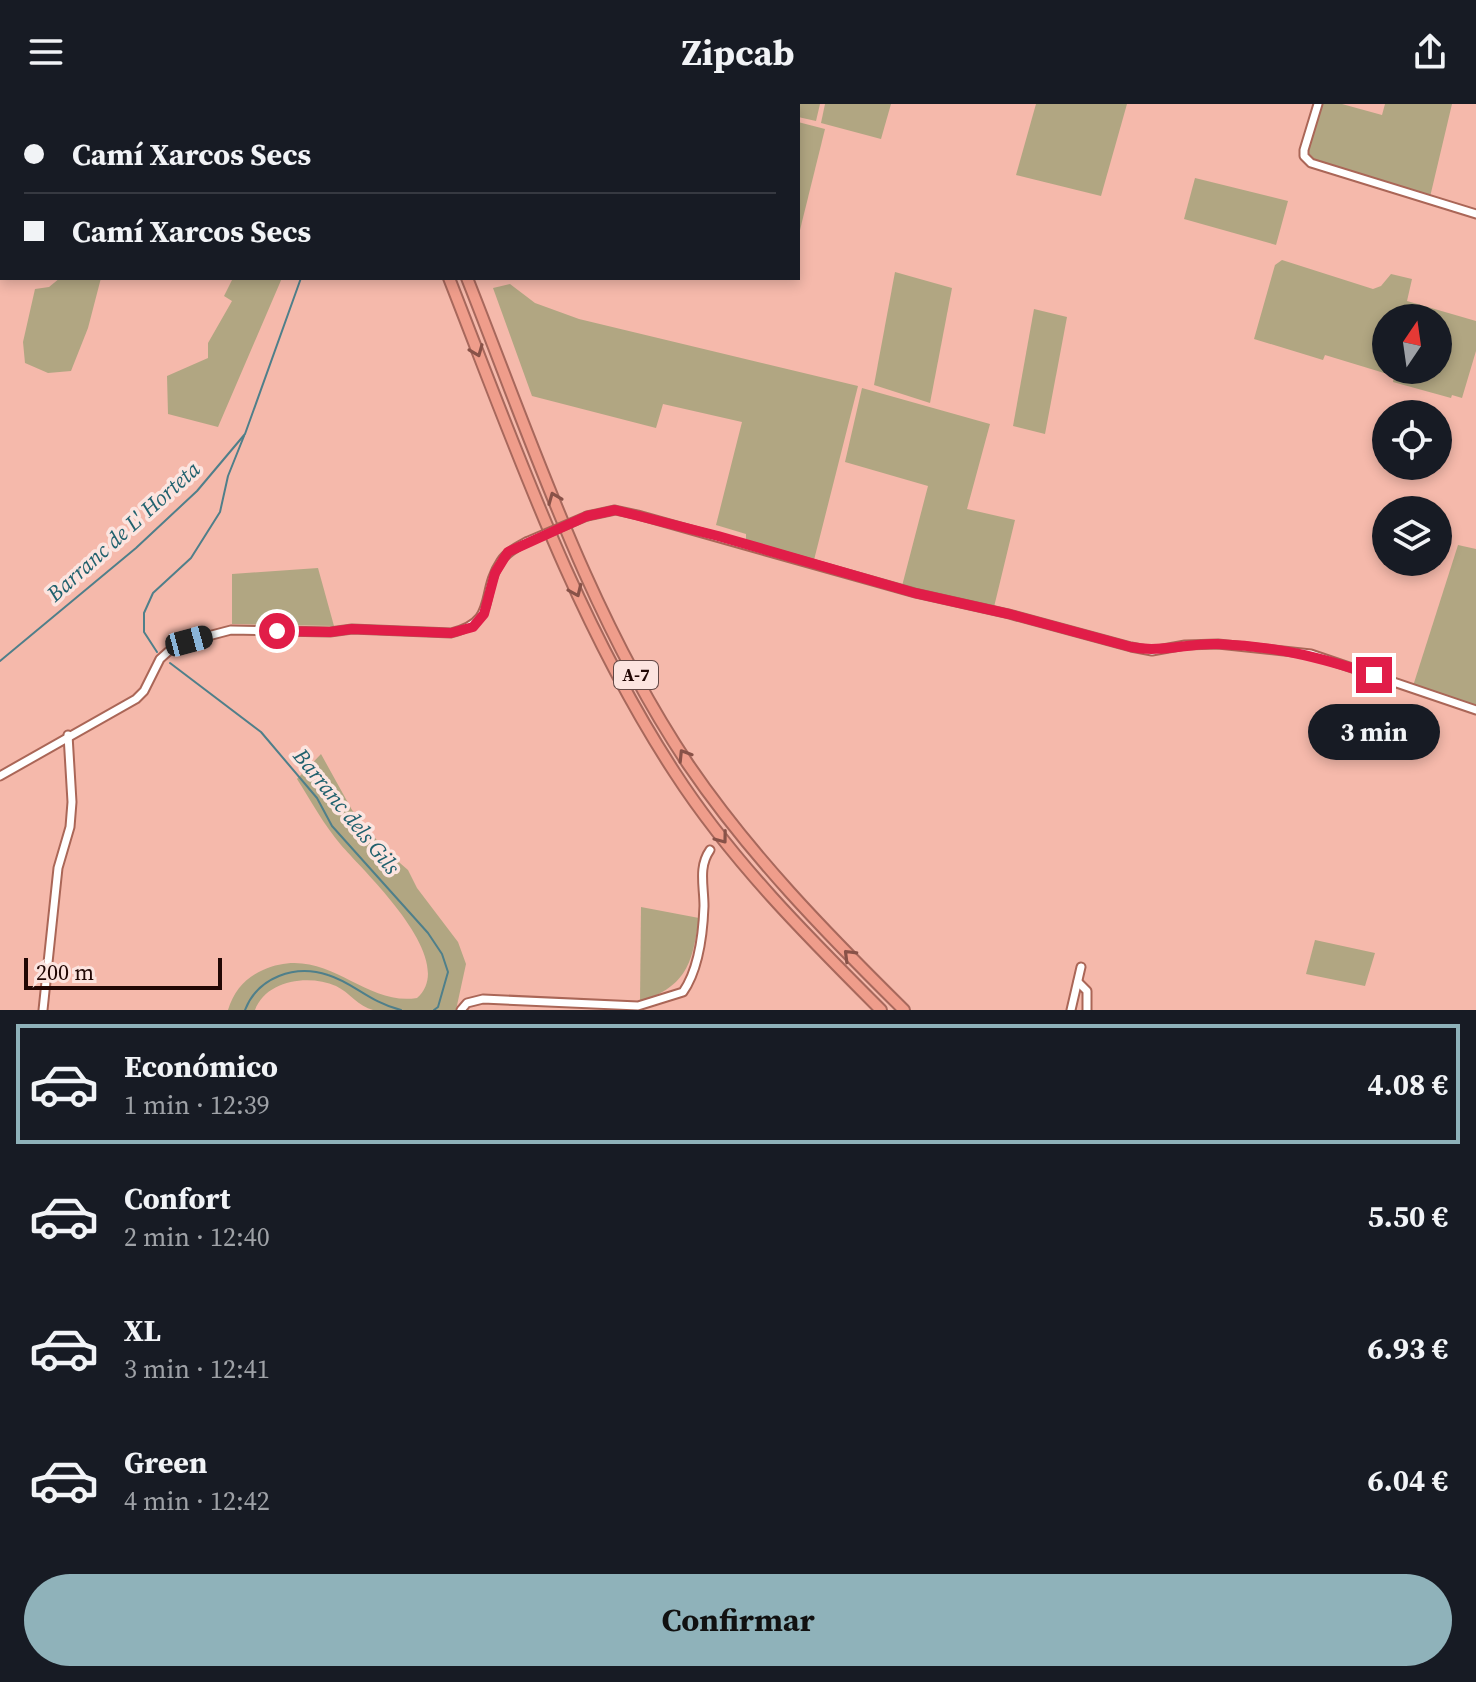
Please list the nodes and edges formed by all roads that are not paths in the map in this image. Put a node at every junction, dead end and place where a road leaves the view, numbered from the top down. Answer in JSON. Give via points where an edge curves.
{"nodes":[{"id":1,"x":1318,"y":104,"type":"edge"},
{"id":2,"x":1476,"y":214,"type":"edge"},
{"id":3,"x":450,"y":280,"type":"edge"},
{"id":4,"x":468,"y":280,"type":"edge"},
{"id":5,"x":1476,"y":710,"type":"edge"},
{"id":6,"x":68,"y":735,"type":"junction"},
{"id":7,"x":0,"y":776,"type":"edge"},
{"id":8,"x":710,"y":850,"type":"dead end"},
{"id":9,"x":1081,"y":967,"type":"dead end"},
{"id":10,"x":1078,"y":982,"type":"junction"},
{"id":11,"x":43,"y":1010,"type":"edge"},
{"id":12,"x":461,"y":1010,"type":"edge"},
{"id":13,"x":881,"y":1010,"type":"edge"},
{"id":14,"x":904,"y":1010,"type":"edge"},
{"id":15,"x":1071,"y":1010,"type":"edge"},
{"id":16,"x":1087,"y":1010,"type":"edge"}],
"edges":[{"from":1,"to":2,"type":"street","via":[[1304,150],[1311,163]]},
{"from":3,"to":13,"type":"highway","number":"A-7","one_way":true,"via":[[546,525],[627,695],[729,847],[802,932]]},
{"from":14,"to":4,"type":"highway","number":"A-7","one_way":true,"via":[[792,895],[687,762],[596,595]]},
{"from":5,"to":6,"type":"street","bridge":true,"via":[[1311,654],[1218,644],[1142,650],[615,510],[526,542],[501,561],[484,614],[473,627],[451,633],[231,630],[189,641],[160,659],[136,699]]},
{"from":6,"to":7,"type":"street"},
{"from":6,"to":11,"type":"street","via":[[70,827],[58,868]]},
{"from":8,"to":12,"type":"street","via":[[703,864],[699,943],[683,992],[638,1006],[483,999]]},
{"from":9,"to":10,"type":"street"},
{"from":10,"to":15,"type":"street"},
{"from":10,"to":16,"type":"street","via":[[1087,991]]}]}
